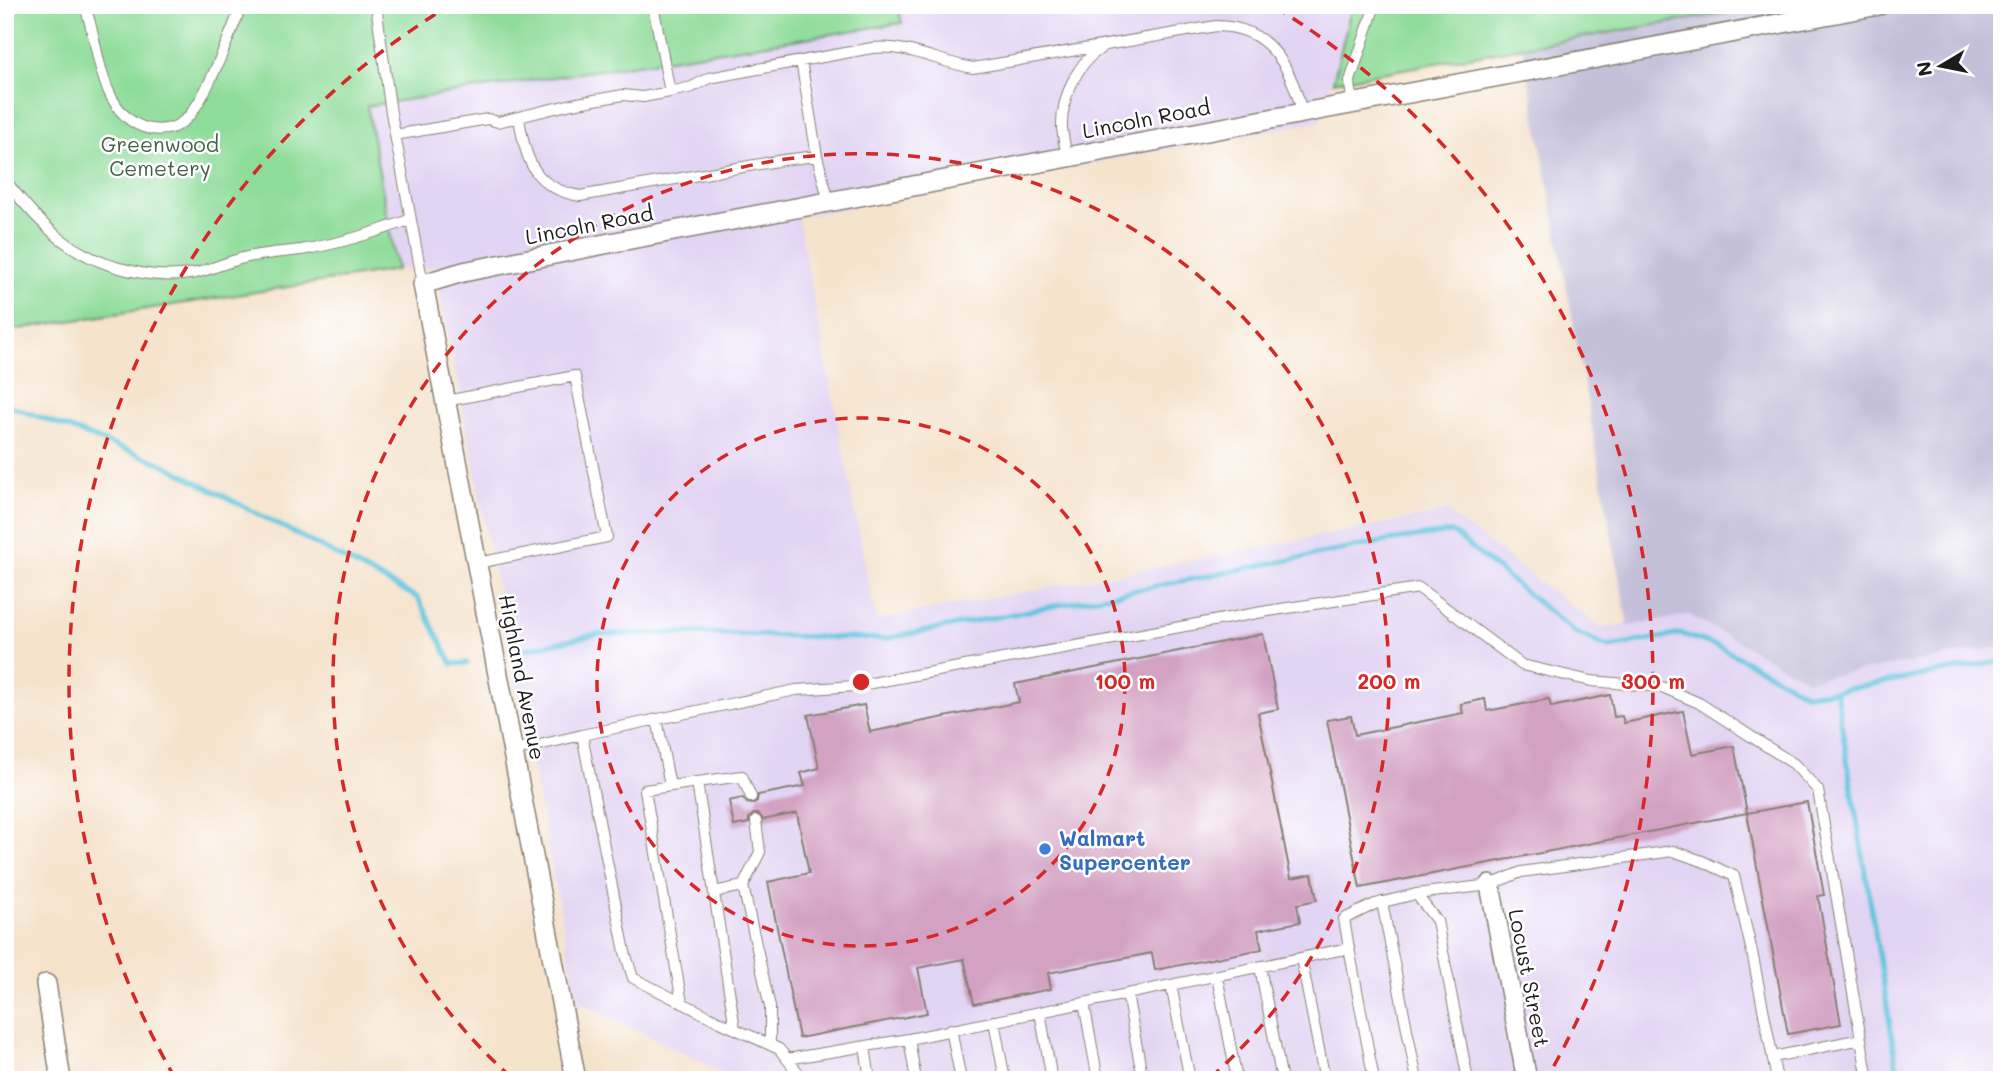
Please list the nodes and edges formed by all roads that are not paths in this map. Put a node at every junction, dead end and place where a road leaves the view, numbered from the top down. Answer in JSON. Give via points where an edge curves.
{"nodes":[{"id":1,"x":84,"y":5,"type":"edge"},
{"id":2,"x":242,"y":5,"type":"edge"},
{"id":3,"x":376,"y":5,"type":"edge"},
{"id":4,"x":653,"y":5,"type":"edge"},
{"id":5,"x":1375,"y":5,"type":"edge"},
{"id":6,"x":1880,"y":5,"type":"edge"},
{"id":7,"x":1104,"y":46,"type":"junction"},
{"id":8,"x":801,"y":61,"type":"junction"},
{"id":9,"x":670,"y":92,"type":"junction"},
{"id":10,"x":1352,"y":103,"type":"junction"},
{"id":11,"x":1302,"y":112,"type":"junction"},
{"id":12,"x":519,"y":118,"type":"junction"},
{"id":13,"x":395,"y":135,"type":"junction"},
{"id":14,"x":817,"y":156,"type":"junction"},
{"id":15,"x":1067,"y":156,"type":"junction"},
{"id":16,"x":5,"y":180,"type":"edge"},
{"id":17,"x":828,"y":202,"type":"junction"},
{"id":18,"x":410,"y":220,"type":"junction"},
{"id":19,"x":423,"y":284,"type":"junction"},
{"id":20,"x":446,"y":401,"type":"junction"},
{"id":21,"x":478,"y":563,"type":"junction"},
{"id":22,"x":657,"y":719,"type":"junction"},
{"id":23,"x":582,"y":735,"type":"junction"},
{"id":24,"x":514,"y":751,"type":"junction"},
{"id":25,"x":697,"y":782,"type":"junction"},
{"id":26,"x":670,"y":786,"type":"junction"},
{"id":27,"x":751,"y":797,"type":"dead end"},
{"id":28,"x":756,"y":821,"type":"dead end"},
{"id":29,"x":1490,"y":885,"type":"junction"},
{"id":30,"x":743,"y":886,"type":"junction"},
{"id":31,"x":714,"y":892,"type":"junction"},
{"id":32,"x":1416,"y":894,"type":"junction"},
{"id":33,"x":1382,"y":902,"type":"junction"},
{"id":34,"x":1349,"y":948,"type":"junction"},
{"id":35,"x":1301,"y":958,"type":"junction"},
{"id":36,"x":1260,"y":967,"type":"junction"},
{"id":37,"x":1217,"y":976,"type":"junction"},
{"id":38,"x":46,"y":984,"type":"dead end"},
{"id":39,"x":1171,"y":985,"type":"junction"},
{"id":40,"x":1127,"y":994,"type":"junction"},
{"id":41,"x":682,"y":1003,"type":"junction"},
{"id":42,"x":1084,"y":1003,"type":"junction"},
{"id":43,"x":1040,"y":1012,"type":"junction"},
{"id":44,"x":994,"y":1021,"type":"junction"},
{"id":45,"x":735,"y":1029,"type":"junction"},
{"id":46,"x":951,"y":1029,"type":"junction"},
{"id":47,"x":909,"y":1039,"type":"junction"},
{"id":48,"x":1861,"y":1039,"type":"junction"},
{"id":49,"x":770,"y":1045,"type":"junction"},
{"id":50,"x":865,"y":1046,"type":"junction"},
{"id":51,"x":1773,"y":1057,"type":"junction"},
{"id":52,"x":787,"y":1059,"type":"junction"},
{"id":53,"x":61,"y":1080,"type":"edge"},
{"id":54,"x":576,"y":1080,"type":"edge"},
{"id":55,"x":804,"y":1080,"type":"edge"},
{"id":56,"x":870,"y":1080,"type":"edge"},
{"id":57,"x":916,"y":1080,"type":"edge"},
{"id":58,"x":961,"y":1080,"type":"edge"},
{"id":59,"x":1005,"y":1080,"type":"edge"},
{"id":60,"x":1052,"y":1080,"type":"edge"},
{"id":61,"x":1098,"y":1080,"type":"edge"},
{"id":62,"x":1143,"y":1080,"type":"edge"},
{"id":63,"x":1190,"y":1080,"type":"edge"},
{"id":64,"x":1237,"y":1080,"type":"edge"},
{"id":65,"x":1282,"y":1080,"type":"edge"},
{"id":66,"x":1325,"y":1080,"type":"edge"},
{"id":67,"x":1374,"y":1080,"type":"edge"},
{"id":68,"x":1417,"y":1080,"type":"edge"},
{"id":69,"x":1468,"y":1080,"type":"edge"},
{"id":70,"x":1527,"y":1080,"type":"edge"},
{"id":71,"x":1777,"y":1080,"type":"edge"},
{"id":72,"x":1868,"y":1080,"type":"edge"}],
"edges":[{"from":1,"to":2,"type":"lane","via":[[103,78],[121,113],[144,128],[162,131],[174,128],[193,111]]},
{"from":3,"to":13,"type":"lane"},
{"from":4,"to":9,"type":"lane"},
{"from":5,"to":10,"type":"lane","via":[[1350,81]]},
{"from":6,"to":10,"type":"street","name":"Lincoln Road","via":[[1796,16]]},
{"from":7,"to":8,"type":"lane","via":[[973,68],[918,51],[886,47]]},
{"from":7,"to":11,"type":"lane","via":[[1199,28],[1238,28],[1258,37],[1281,58],[1297,89]]},
{"from":7,"to":15,"type":"lane","via":[[1080,70],[1066,98],[1062,131]]},
{"from":8,"to":9,"type":"lane","via":[[709,78]]},
{"from":8,"to":14,"type":"lane"},
{"from":9,"to":12,"type":"lane","via":[[643,97],[623,94]]},
{"from":10,"to":11,"type":"street","name":"Lincoln Road"},
{"from":11,"to":15,"type":"street","name":"Lincoln Road"},
{"from":12,"to":13,"type":"lane"},
{"from":12,"to":14,"type":"lane","via":[[531,167],[564,194],[580,196]]},
{"from":13,"to":18,"type":"lane"},
{"from":14,"to":17,"type":"lane"},
{"from":15,"to":17,"type":"street","name":"Lincoln Road"},
{"from":16,"to":18,"type":"lane","via":[[62,242],[113,267],[153,275],[197,273],[251,256],[333,244]]},
{"from":17,"to":19,"type":"street","name":"Lincoln Road","via":[[463,272]]},
{"from":18,"to":19,"type":"lane"},
{"from":19,"to":20,"type":"street","name":"Highland Avenue"},
{"from":20,"to":21,"type":"street","name":"Highland Avenue"},
{"from":20,"to":21,"type":"lane","via":[[575,376],[607,537]]},
{"from":21,"to":24,"type":"street","name":"Highland Avenue"},
{"from":22,"to":23,"type":"lane"},
{"from":22,"to":26,"type":"lane"},
{"from":22,"to":48,"type":"lane","via":[[796,690],[868,684],[1419,588],[1522,666],[1591,681],[1662,687],[1699,703],[1794,764],[1818,790]]},
{"from":23,"to":24,"type":"lane"},
{"from":23,"to":41,"type":"lane","via":[[633,978]]},
{"from":24,"to":54,"type":"street","name":"Highland Avenue"},
{"from":25,"to":26,"type":"lane"},
{"from":25,"to":27,"type":"lane","via":[[742,776]]},
{"from":25,"to":31,"type":"lane"},
{"from":26,"to":41,"type":"lane","via":[[645,790]]},
{"from":28,"to":30,"type":"lane","via":[[760,852]]},
{"from":29,"to":32,"type":"lane"},
{"from":29,"to":51,"type":"lane","via":[[1521,872],[1673,851],[1734,876]]},
{"from":29,"to":70,"type":"street","name":"Locust Street"},
{"from":30,"to":31,"type":"lane"},
{"from":30,"to":49,"type":"lane","via":[[769,1007]]},
{"from":31,"to":45,"type":"lane"},
{"from":32,"to":33,"type":"lane"},
{"from":32,"to":69,"type":"lane","via":[[1437,922]]},
{"from":33,"to":34,"type":"lane","via":[[1344,919]]},
{"from":33,"to":68,"type":"lane"},
{"from":34,"to":35,"type":"lane"},
{"from":34,"to":67,"type":"lane"},
{"from":35,"to":36,"type":"lane"},
{"from":35,"to":66,"type":"lane"},
{"from":36,"to":37,"type":"lane"},
{"from":36,"to":65,"type":"lane"},
{"from":37,"to":39,"type":"lane"},
{"from":37,"to":64,"type":"lane"},
{"from":38,"to":53,"type":"street"},
{"from":39,"to":40,"type":"lane"},
{"from":39,"to":63,"type":"lane"},
{"from":40,"to":42,"type":"lane"},
{"from":40,"to":62,"type":"lane"},
{"from":41,"to":45,"type":"lane"},
{"from":42,"to":43,"type":"lane"},
{"from":42,"to":61,"type":"lane"},
{"from":43,"to":44,"type":"lane"},
{"from":43,"to":60,"type":"lane"},
{"from":44,"to":46,"type":"lane"},
{"from":44,"to":59,"type":"lane"},
{"from":45,"to":49,"type":"lane"},
{"from":46,"to":47,"type":"lane"},
{"from":46,"to":58,"type":"lane"},
{"from":47,"to":50,"type":"lane"},
{"from":47,"to":57,"type":"lane"},
{"from":48,"to":51,"type":"lane"},
{"from":48,"to":72,"type":"lane"},
{"from":49,"to":52,"type":"lane"},
{"from":50,"to":52,"type":"lane"},
{"from":50,"to":56,"type":"lane"},
{"from":51,"to":71,"type":"lane"},
{"from":52,"to":55,"type":"lane"}]}
